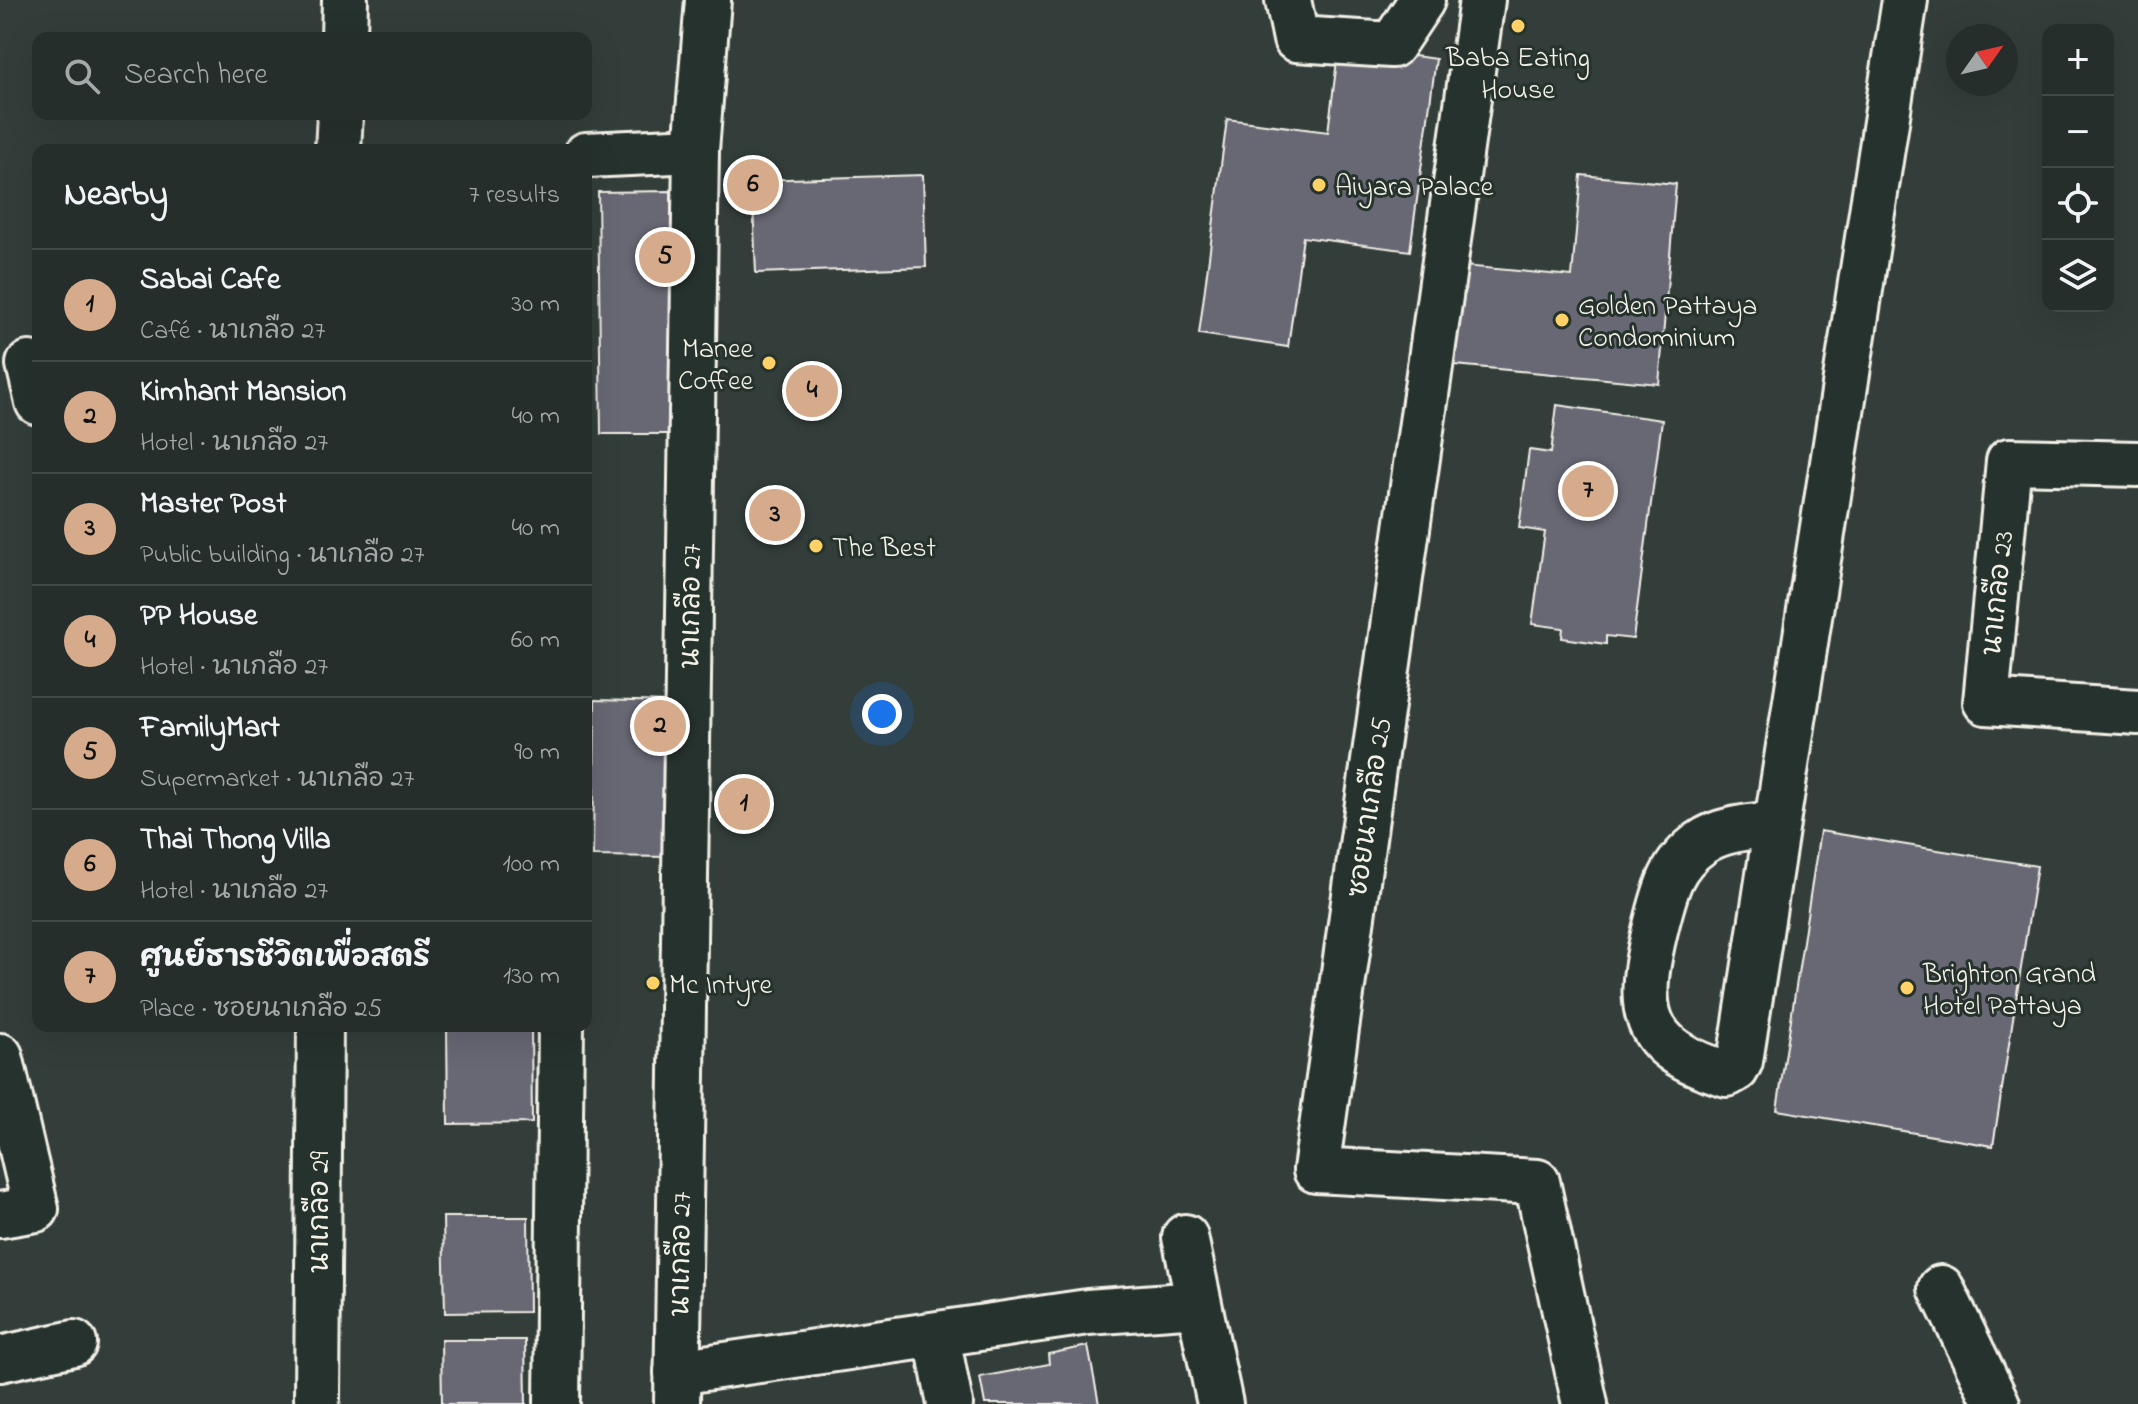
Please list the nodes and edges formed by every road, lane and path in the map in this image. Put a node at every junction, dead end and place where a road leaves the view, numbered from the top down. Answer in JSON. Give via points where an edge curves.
{"nodes":[{"id":1,"x":345,"y":0,"type":"edge"},
{"id":2,"x":708,"y":0,"type":"edge"},
{"id":3,"x":1288,"y":0,"type":"edge"},
{"id":4,"x":1422,"y":0,"type":"edge"},
{"id":5,"x":1482,"y":0,"type":"edge"},
{"id":6,"x":1905,"y":0,"type":"edge"},
{"id":7,"x":344,"y":32,"type":"edge"},
{"id":8,"x":340,"y":120,"type":"edge"},
{"id":9,"x":338,"y":144,"type":"edge"},
{"id":10,"x":696,"y":150,"type":"junction"},
{"id":11,"x":592,"y":155,"type":"edge"},
{"id":12,"x":2138,"y":464,"type":"edge"},
{"id":13,"x":2138,"y":712,"type":"edge"},
{"id":14,"x":1777,"y":824,"type":"junction"},
{"id":15,"x":320,"y":1032,"type":"edge"},
{"id":16,"x":561,"y":1032,"type":"edge"},
{"id":17,"x":0,"y":1056,"type":"edge"},
{"id":18,"x":0,"y":1215,"type":"edge"},
{"id":19,"x":1185,"y":1237,"type":"dead end"},
{"id":20,"x":1941,"y":1288,"type":"dead end"},
{"id":21,"x":1198,"y":1304,"type":"junction"},
{"id":22,"x":937,"y":1337,"type":"junction"},
{"id":23,"x":74,"y":1343,"type":"dead end"},
{"id":24,"x":0,"y":1359,"type":"edge"},
{"id":25,"x":673,"y":1395,"type":"edge"},
{"id":26,"x":317,"y":1398,"type":"dead end"},
{"id":27,"x":557,"y":1404,"type":"edge"},
{"id":28,"x":950,"y":1404,"type":"edge"},
{"id":29,"x":1220,"y":1404,"type":"edge"},
{"id":30,"x":1585,"y":1404,"type":"edge"},
{"id":31,"x":1997,"y":1404,"type":"edge"}],
"edges":[{"from":1,"to":7,"type":"street"},
{"from":2,"to":10,"type":"street","name":"นาเกลือ 27"},
{"from":3,"to":4,"type":"street","via":[[1296,39],[1392,45]]},
{"from":5,"to":30,"type":"street","name":"ซอยนาเกลือ 25","via":[[1316,1170],[1537,1182]]},
{"from":6,"to":14,"type":"street"},
{"from":8,"to":9,"type":"street"},
{"from":10,"to":11,"type":"street"},
{"from":10,"to":25,"type":"street","name":"นาเกลือ 27"},
{"from":12,"to":13,"type":"street","name":"นาเกลือ 23","via":[[2009,461],[1986,702]]},
{"from":14,"to":14,"type":"street","via":[[1740,1061],[1727,1074],[1675,1054],[1646,1013],[1644,978],[1668,877],[1680,861],[1703,841],[1727,831]]},
{"from":15,"to":26,"type":"street","name":"นาเกลือ 29"},
{"from":16,"to":27,"type":"street"},
{"from":17,"to":18,"type":"street","via":[[36,1209]]},
{"from":19,"to":21,"type":"street"},
{"from":20,"to":31,"type":"street"},
{"from":21,"to":22,"type":"street","via":[[1088,1312]]},
{"from":21,"to":29,"type":"street"},
{"from":22,"to":25,"type":"street"},
{"from":22,"to":28,"type":"street"},
{"from":23,"to":24,"type":"street"}]}
